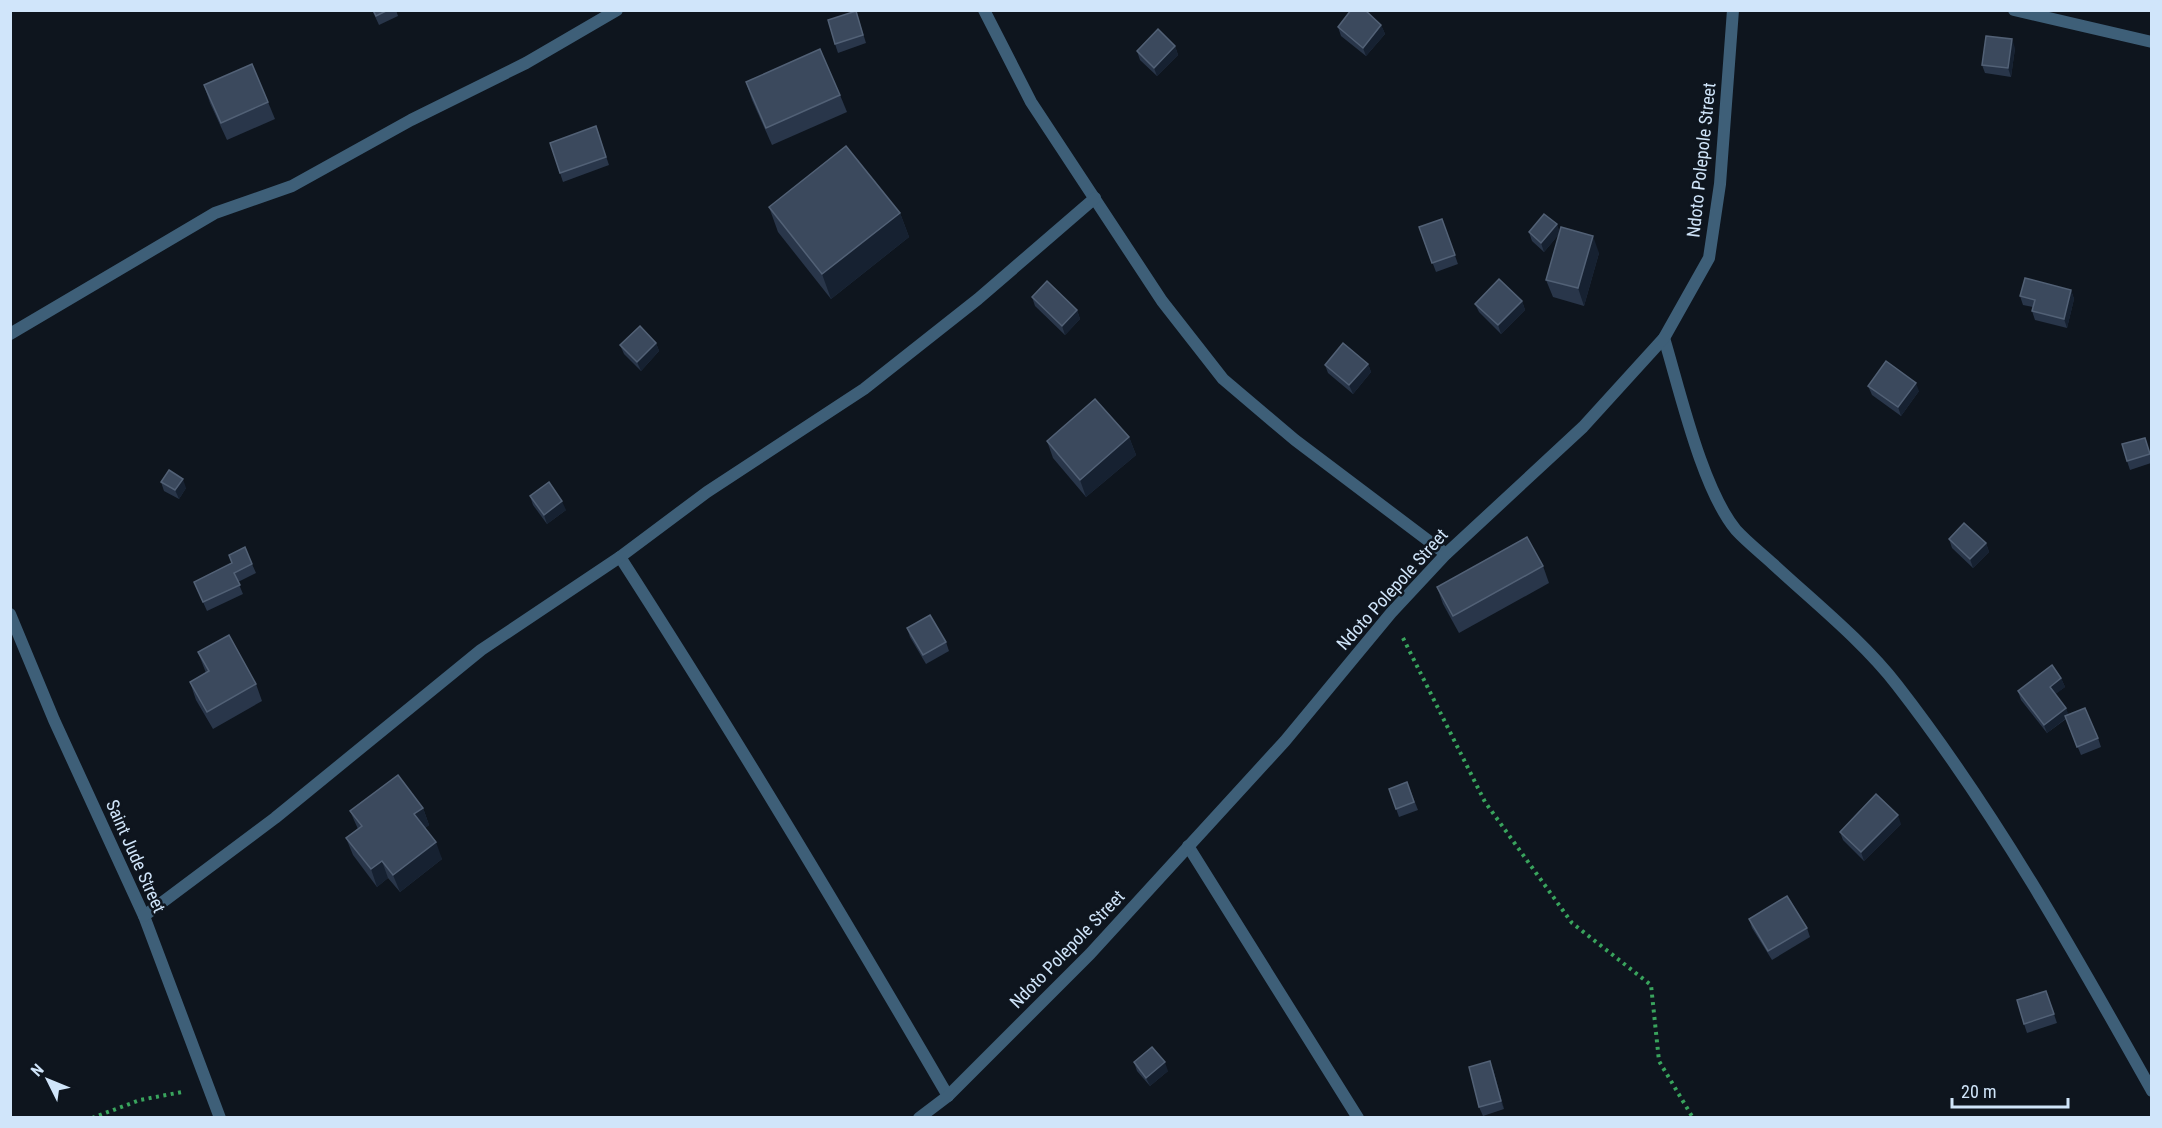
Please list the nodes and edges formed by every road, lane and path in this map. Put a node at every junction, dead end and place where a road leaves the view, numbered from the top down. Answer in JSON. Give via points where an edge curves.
{"nodes":[{"id":1,"x":617,"y":10,"type":"edge"},
{"id":2,"x":984,"y":10,"type":"edge"},
{"id":3,"x":1733,"y":10,"type":"edge"},
{"id":4,"x":2014,"y":10,"type":"edge"},
{"id":5,"x":2151,"y":42,"type":"edge"},
{"id":6,"x":1095,"y":198,"type":"junction"},
{"id":7,"x":10,"y":334,"type":"edge"},
{"id":8,"x":1664,"y":338,"type":"junction"},
{"id":9,"x":1446,"y":554,"type":"junction"},
{"id":10,"x":620,"y":557,"type":"junction"},
{"id":11,"x":1391,"y":613,"type":"junction"},
{"id":12,"x":10,"y":614,"type":"edge"},
{"id":13,"x":1188,"y":846,"type":"junction"},
{"id":14,"x":144,"y":916,"type":"junction"},
{"id":15,"x":206,"y":1087,"type":"junction"},
{"id":16,"x":2151,"y":1091,"type":"edge"},
{"id":17,"x":948,"y":1096,"type":"junction"},
{"id":18,"x":92,"y":1118,"type":"edge"},
{"id":19,"x":219,"y":1118,"type":"edge"},
{"id":20,"x":919,"y":1118,"type":"edge"},
{"id":21,"x":1358,"y":1118,"type":"edge"},
{"id":22,"x":1693,"y":1118,"type":"edge"}],
"edges":[{"from":1,"to":7,"type":"street","via":[[526,63],[411,120],[292,186],[215,213]]},
{"from":2,"to":6,"type":"street","via":[[1031,102]]},
{"from":3,"to":8,"type":"street","name":"Ndoto Polepole Street","via":[[1720,184],[1709,258]]},
{"from":4,"to":5,"type":"street"},
{"from":6,"to":9,"type":"street","via":[[1162,301],[1223,379],[1295,440]]},
{"from":6,"to":10,"type":"street","via":[[978,299],[864,389],[707,492]]},
{"from":8,"to":9,"type":"street","name":"Ndoto Polepole Street","via":[[1583,427]]},
{"from":8,"to":16,"type":"street","via":[[1698,447],[1730,521],[1895,683],[1964,778],[2048,911]]},
{"from":9,"to":11,"type":"street","name":"Ndoto Polepole Street"},
{"from":10,"to":14,"type":"street","via":[[481,650],[275,818]]},
{"from":10,"to":17,"type":"street"},
{"from":11,"to":13,"type":"street","name":"Ndoto Polepole Street","via":[[1285,741]]},
{"from":11,"to":22,"type":"path","via":[[1485,802],[1572,923],[1650,986],[1659,1060]]},
{"from":12,"to":14,"type":"street","name":"Saint Jude Street"},
{"from":13,"to":17,"type":"street","name":"Ndoto Polepole Street","via":[[1090,954]]},
{"from":13,"to":21,"type":"street"},
{"from":14,"to":15,"type":"street","name":"Saint Jude Street"},
{"from":15,"to":18,"type":"path","via":[[140,1100]]},
{"from":15,"to":19,"type":"street","name":"Saint Jude Street"},
{"from":17,"to":20,"type":"street","name":"Ndoto Polepole Street"}]}
